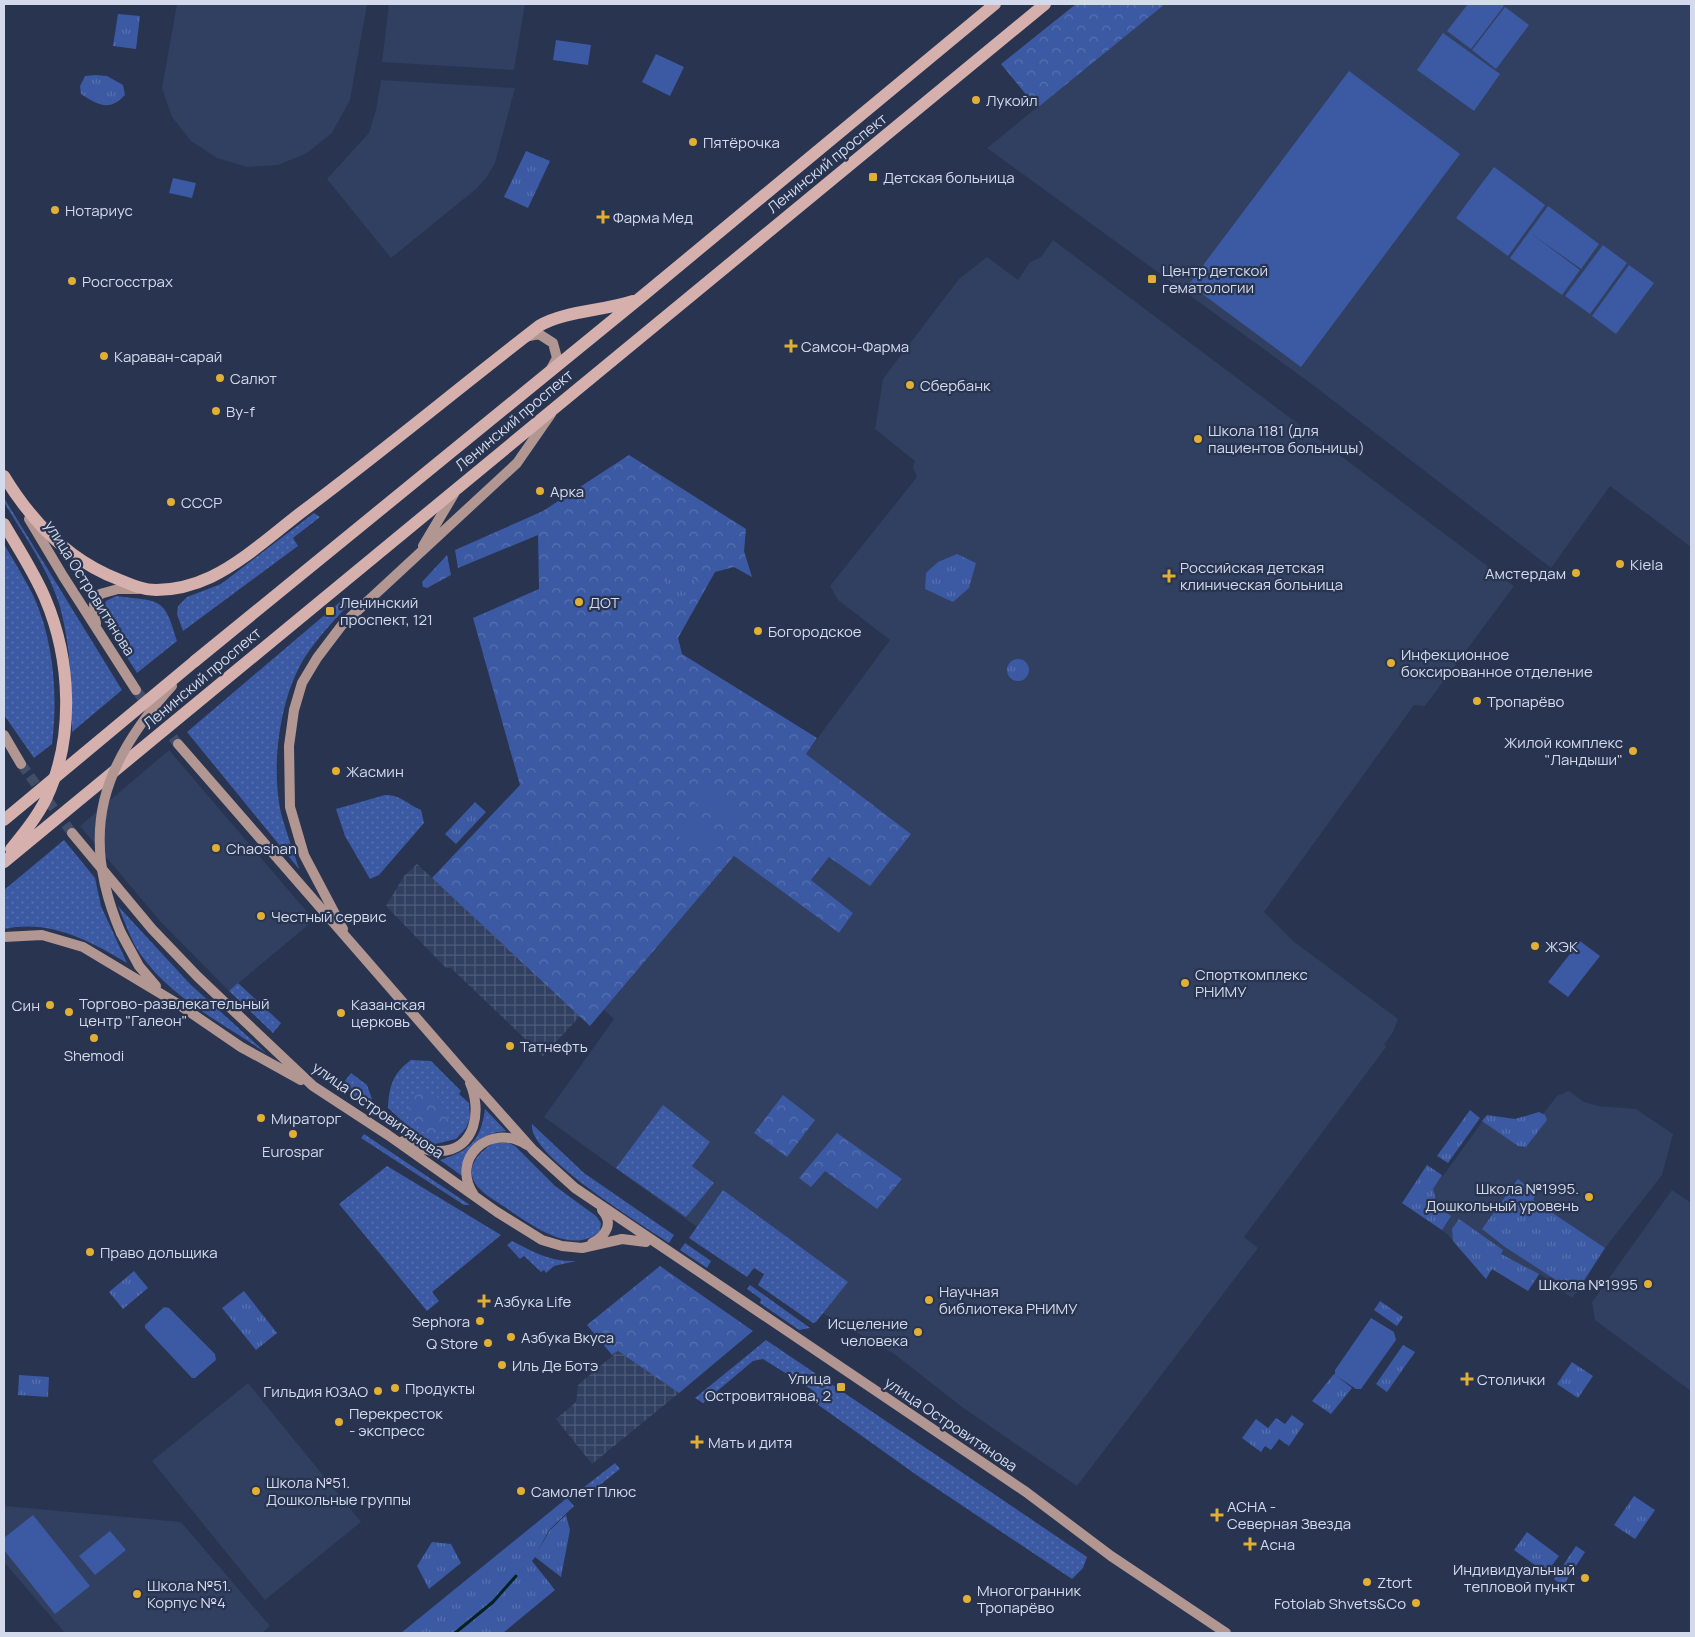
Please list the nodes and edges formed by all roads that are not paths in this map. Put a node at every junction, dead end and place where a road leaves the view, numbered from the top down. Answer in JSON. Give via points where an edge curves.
{"nodes":[{"id":1,"x":996,"y":4,"type":"edge"},
{"id":2,"x":1045,"y":4,"type":"edge"},
{"id":3,"x":640,"y":298,"type":"junction"},
{"id":4,"x":523,"y":339,"type":"junction"},
{"id":5,"x":549,"y":372,"type":"junction"},
{"id":6,"x":559,"y":404,"type":"junction"},
{"id":7,"x":4,"y":476,"type":"edge"},
{"id":8,"x":459,"y":486,"type":"junction"},
{"id":9,"x":20,"y":502,"type":"junction"},
{"id":10,"x":4,"y":524,"type":"edge"},
{"id":11,"x":419,"y":553,"type":"junction"},
{"id":12,"x":144,"y":590,"type":"junction"},
{"id":13,"x":101,"y":636,"type":"junction"},
{"id":14,"x":195,"y":661,"type":"junction"},
{"id":15,"x":136,"y":690,"type":"tunnel mouth"},
{"id":16,"x":4,"y":735,"type":"edge"},
{"id":17,"x":178,"y":744,"type":"tunnel mouth"},
{"id":18,"x":21,"y":764,"type":"tunnel mouth"},
{"id":19,"x":4,"y":820,"type":"edge"},
{"id":20,"x":72,"y":833,"type":"tunnel mouth"},
{"id":21,"x":4,"y":860,"type":"edge"},
{"id":22,"x":4,"y":937,"type":"edge"},
{"id":23,"x":351,"y":943,"type":"junction"},
{"id":24,"x":178,"y":1004,"type":"junction"},
{"id":25,"x":467,"y":1076,"type":"junction"},
{"id":26,"x":313,"y":1086,"type":"junction"},
{"id":27,"x":388,"y":1135,"type":"junction"},
{"id":28,"x":533,"y":1150,"type":"junction"},
{"id":29,"x":476,"y":1198,"type":"junction"},
{"id":30,"x":595,"y":1204,"type":"junction"},
{"id":31,"x":656,"y":1245,"type":"junction"},
{"id":32,"x":572,"y":1247,"type":"junction"},
{"id":33,"x":1226,"y":1633,"type":"edge"}],
"edges":[{"from":1,"to":3,"type":"main road","name":"Ленинский проспект"},
{"from":2,"to":6,"type":"main road","name":"Ленинский проспект"},
{"from":3,"to":4,"type":"main road","via":[[598,311],[553,318]]},
{"from":3,"to":5,"type":"main road","name":"Ленинский проспект"},
{"from":4,"to":5,"type":"main road","via":[[539,334],[553,342],[557,358]]},
{"from":4,"to":12,"type":"main road","via":[[227,568],[210,578],[179,588]]},
{"from":5,"to":14,"type":"main road","name":"Ленинский проспект"},
{"from":6,"to":8,"type":"main road","name":"Ленинский проспект"},
{"from":6,"to":11,"type":"main road","via":[[518,463]]},
{"from":7,"to":9,"type":"main road"},
{"from":8,"to":11,"type":"main road"},
{"from":8,"to":21,"type":"main road","name":"Ленинский проспект"},
{"from":9,"to":12,"type":"main road","via":[[50,536],[84,564]]},
{"from":9,"to":13,"type":"main road","name":"улица Островитянова"},
{"from":10,"to":21,"type":"main road","via":[[35,578],[52,616],[63,671],[65,708],[63,743],[55,777],[37,815]]},
{"from":11,"to":23,"type":"main road","via":[[355,611],[329,641],[302,683],[291,728],[288,777],[293,823],[304,855]]},
{"from":12,"to":13,"type":"main road","via":[[118,589],[96,598],[94,612]]},
{"from":13,"to":15,"type":"main road","name":"улица Островитянова"},
{"from":14,"to":19,"type":"main road","name":"Ленинский проспект","bridge":true},
{"from":14,"to":24,"type":"main road","bridge":true,"via":[[138,728],[113,771],[100,823],[101,871],[120,933],[147,977]]},
{"from":16,"to":18,"type":"main road"},
{"from":17,"to":23,"type":"main road","name":"улица Островитянова"},
{"from":20,"to":26,"type":"main road","name":"улица Островитянова","via":[[152,929]]},
{"from":22,"to":24,"type":"main road","via":[[42,935],[77,944]]},
{"from":23,"to":25,"type":"main road","name":"улица Островитянова"},
{"from":24,"to":26,"type":"main road","via":[[241,1046]]},
{"from":25,"to":27,"type":"main road","via":[[477,1113],[474,1128],[460,1146],[447,1151],[432,1151]]},
{"from":25,"to":28,"type":"main road","name":"улица Островитянова"},
{"from":26,"to":27,"type":"main road","name":"улица Островитянова"},
{"from":27,"to":29,"type":"main road","name":"улица Островитянова"},
{"from":28,"to":29,"type":"main road","via":[[521,1142],[503,1137],[490,1138],[480,1145],[472,1154],[468,1170],[469,1184]]},
{"from":28,"to":30,"type":"main road","name":"улица Островитянова"},
{"from":29,"to":32,"type":"main road","name":"улица Островитянова","via":[[534,1235]]},
{"from":30,"to":31,"type":"main road","name":"улица Островитянова"},
{"from":30,"to":32,"type":"main road","via":[[607,1216],[606,1232],[588,1245]]},
{"from":31,"to":32,"type":"main road","name":"улица Островитянова","via":[[622,1239]]},
{"from":31,"to":33,"type":"main road","name":"улица Островитянова","via":[[1026,1492],[1111,1556]]}]}
